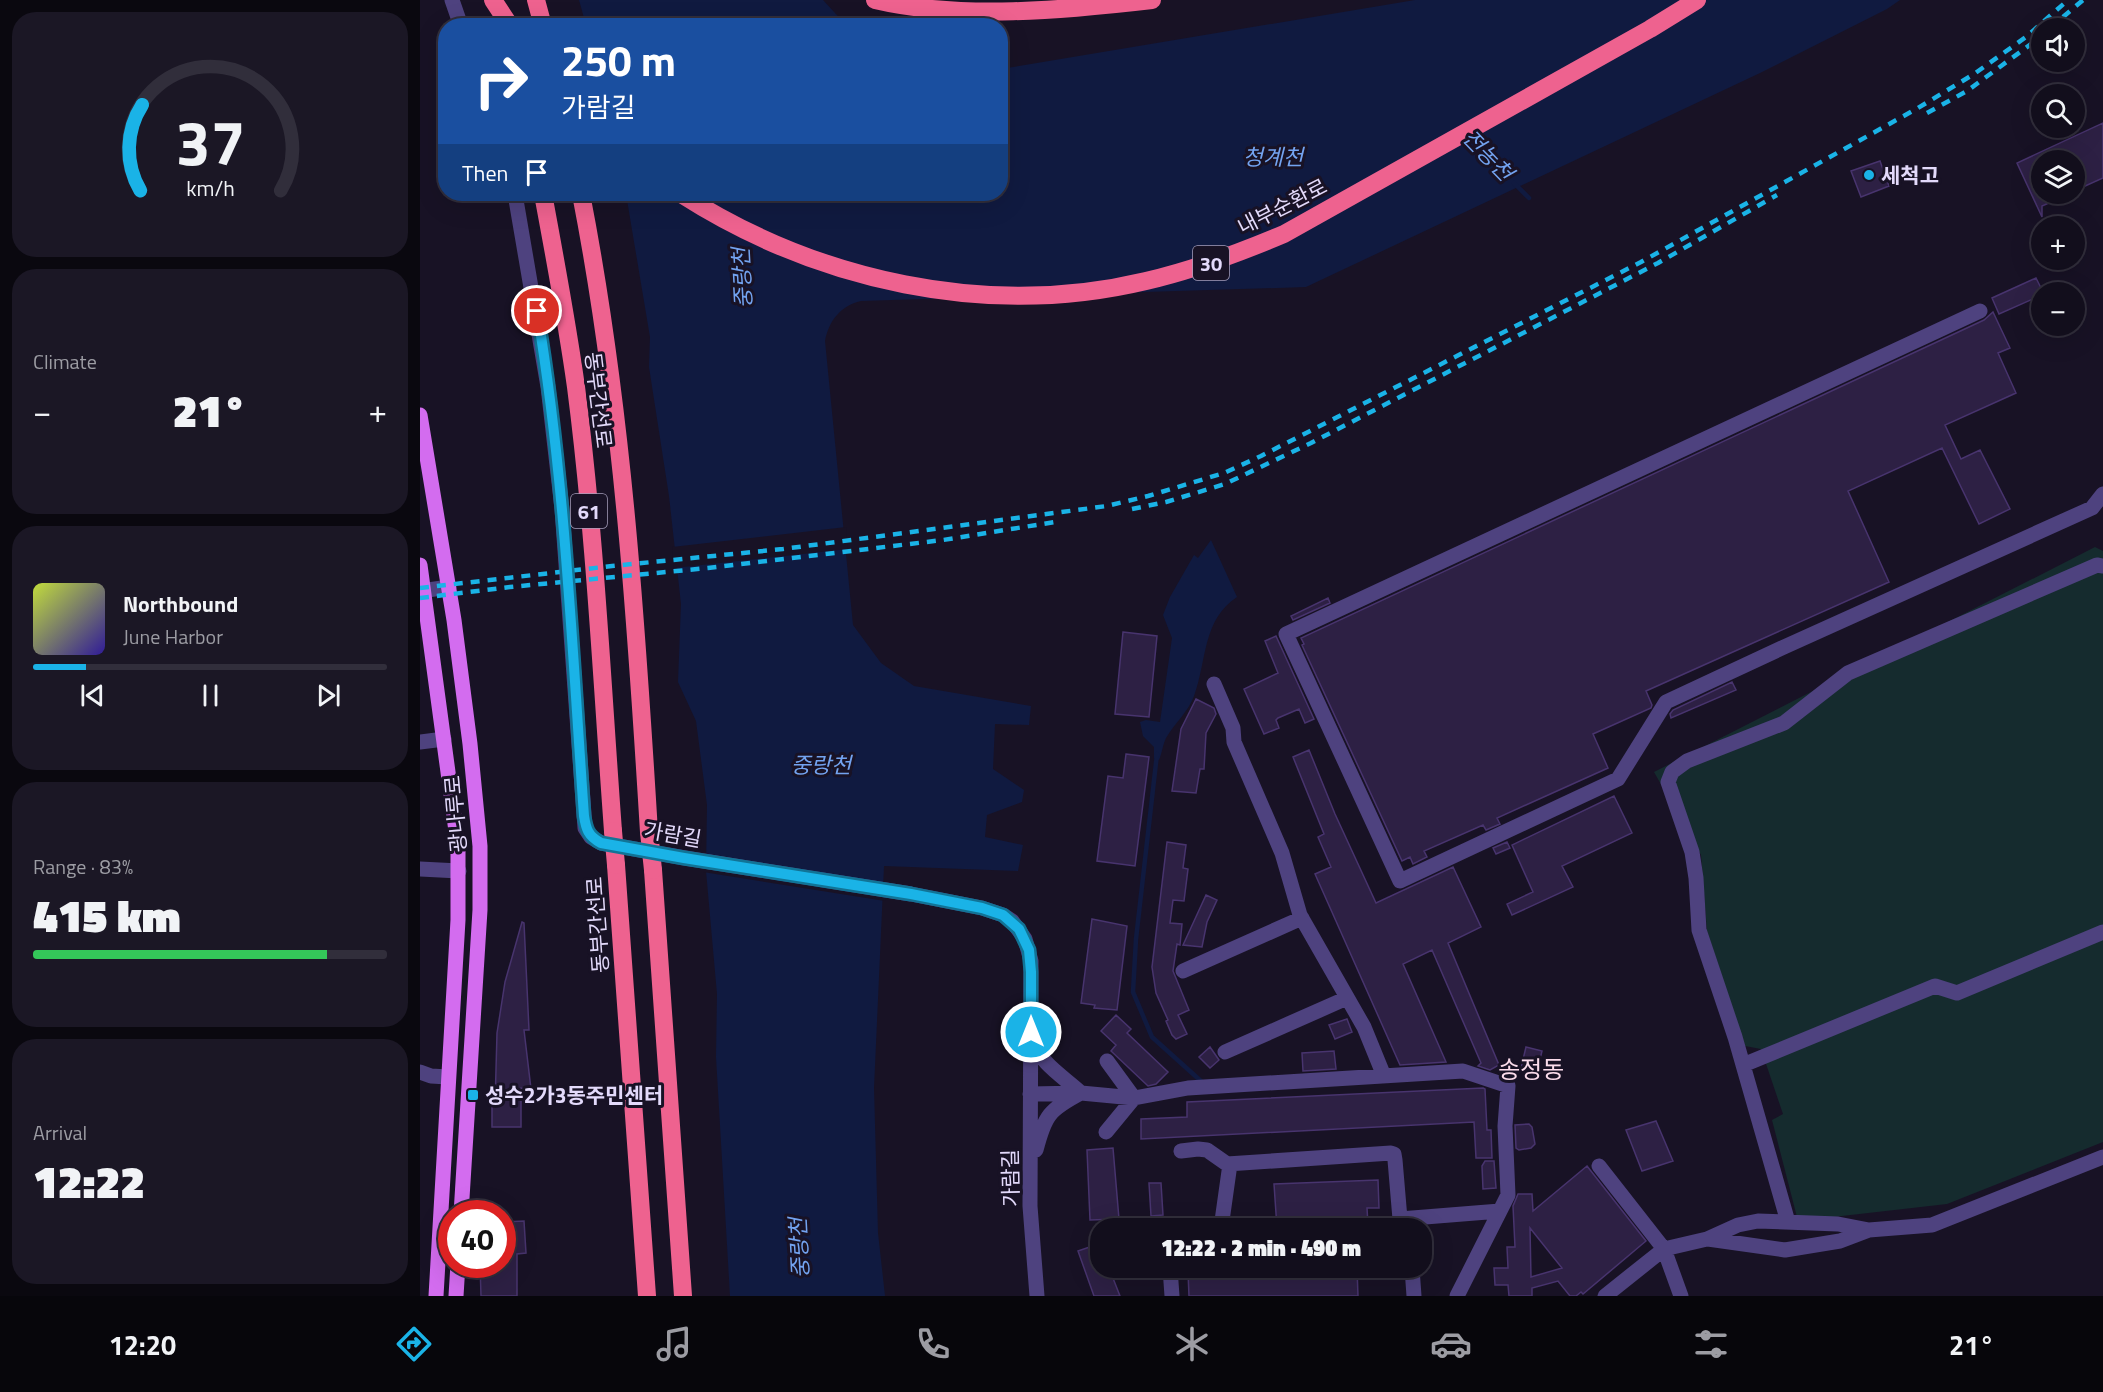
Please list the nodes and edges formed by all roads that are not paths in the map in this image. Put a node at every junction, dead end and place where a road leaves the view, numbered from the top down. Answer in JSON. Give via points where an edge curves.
{"nodes":[{"id":1,"x":452,"y":0,"type":"edge"},
{"id":2,"x":493,"y":0,"type":"edge"},
{"id":3,"x":500,"y":0,"type":"edge"},
{"id":4,"x":536,"y":0,"type":"edge"},
{"id":5,"x":875,"y":0,"type":"edge"},
{"id":6,"x":1152,"y":0,"type":"edge"},
{"id":7,"x":1697,"y":0,"type":"edge"},
{"id":8,"x":458,"y":18,"type":"edge"},
{"id":9,"x":503,"y":18,"type":"edge"},
{"id":10,"x":506,"y":18,"type":"edge"},
{"id":11,"x":541,"y":18,"type":"edge"},
{"id":12,"x":516,"y":201,"type":"edge"},
{"id":13,"x":544,"y":201,"type":"edge"},
{"id":14,"x":582,"y":201,"type":"edge"},
{"id":15,"x":693,"y":201,"type":"edge"},
{"id":16,"x":1980,"y":311,"type":"dead end"},
{"id":17,"x":420,"y":415,"type":"edge"},
{"id":18,"x":2103,"y":494,"type":"edge"},
{"id":19,"x":420,"y":565,"type":"edge"},
{"id":20,"x":2103,"y":566,"type":"edge"},
{"id":21,"x":449,"y":587,"type":"junction"},
{"id":22,"x":422,"y":590,"type":"edge"},
{"id":23,"x":1214,"y":684,"type":"dead end"},
{"id":24,"x":444,"y":739,"type":"junction"},
{"id":25,"x":420,"y":742,"type":"edge"},
{"id":26,"x":420,"y":869,"type":"edge"},
{"id":27,"x":459,"y":871,"type":"junction"},
{"id":28,"x":1302,"y":918,"type":"junction"},
{"id":29,"x":2103,"y":932,"type":"edge"},
{"id":30,"x":1183,"y":970,"type":"dead end"},
{"id":31,"x":1347,"y":998,"type":"junction"},
{"id":32,"x":1031,"y":1032,"type":"junction"},
{"id":33,"x":1225,"y":1052,"type":"dead end"},
{"id":34,"x":1107,"y":1061,"type":"dead end"},
{"id":35,"x":1743,"y":1065,"type":"junction"},
{"id":36,"x":420,"y":1072,"type":"edge"},
{"id":37,"x":1384,"y":1076,"type":"junction"},
{"id":38,"x":448,"y":1077,"type":"junction"},
{"id":39,"x":1081,"y":1093,"type":"junction"},
{"id":40,"x":1030,"y":1094,"type":"junction"},
{"id":41,"x":1134,"y":1098,"type":"junction"},
{"id":42,"x":1106,"y":1132,"type":"dead end"},
{"id":43,"x":1181,"y":1151,"type":"dead end"},
{"id":44,"x":1030,"y":1160,"type":"junction"},
{"id":45,"x":2102,"y":1160,"type":"edge"},
{"id":46,"x":1230,"y":1164,"type":"junction"},
{"id":47,"x":1599,"y":1166,"type":"dead end"},
{"id":48,"x":462,"y":1200,"type":"edge"},
{"id":49,"x":1500,"y":1212,"type":"junction"},
{"id":50,"x":1222,"y":1218,"type":"edge"},
{"id":51,"x":1400,"y":1218,"type":"edge"},
{"id":52,"x":1432,"y":1221,"type":"edge"},
{"id":53,"x":1788,"y":1222,"type":"junction"},
{"id":54,"x":1869,"y":1230,"type":"junction"},
{"id":55,"x":1707,"y":1239,"type":"junction"},
{"id":56,"x":1664,"y":1249,"type":"junction"},
{"id":57,"x":457,"y":1278,"type":"edge"},
{"id":58,"x":1171,"y":1278,"type":"edge"},
{"id":59,"x":1413,"y":1278,"type":"edge"},
{"id":60,"x":1037,"y":1295,"type":"edge"},
{"id":61,"x":436,"y":1296,"type":"edge"},
{"id":62,"x":456,"y":1296,"type":"edge"},
{"id":63,"x":647,"y":1296,"type":"edge"},
{"id":64,"x":683,"y":1296,"type":"edge"},
{"id":65,"x":1172,"y":1296,"type":"edge"},
{"id":66,"x":1414,"y":1296,"type":"edge"},
{"id":67,"x":1457,"y":1296,"type":"edge"},
{"id":68,"x":1605,"y":1296,"type":"edge"},
{"id":69,"x":1681,"y":1296,"type":"edge"}],
"edges":[{"from":1,"to":8,"type":"street"},
{"from":2,"to":9,"type":"highway","bridge":true},
{"from":3,"to":10,"type":"highway"},
{"from":4,"to":11,"type":"highway"},
{"from":5,"to":6,"type":"highway","via":[[947,10],[989,11],[1090,8]]},
{"from":7,"to":15,"type":"highway","name":"내부순환로","number":"30","via":[[1284,234],[1224,259],[1145,282],[1028,295],[905,284],[836,268],[787,250]]},
{"from":12,"to":32,"type":"street","name":"가람길","via":[[540,329],[562,509],[585,828],[601,843],[911,894],[1003,915],[1012,921],[1029,950]]},
{"from":13,"to":63,"type":"highway","name":"동부간선로","number":"61","bridge":true,"via":[[565,317],[591,532]]},
{"from":14,"to":64,"type":"highway","name":"동부간선로","number":"61","bridge":true,"via":[[614,392],[634,610]]},
{"from":16,"to":18,"type":"street","via":[[1286,634],[1400,881],[1618,779],[1666,702],[2091,508]]},
{"from":17,"to":21,"type":"main road","name":"광나루로"},
{"from":19,"to":22,"type":"main road","name":"광나루로"},
{"from":20,"to":35,"type":"street","via":[[2097,565],[1848,673],[1784,723],[1687,761],[1672,772],[1668,782],[1692,852],[1699,930]]},
{"from":21,"to":22,"type":"street"},
{"from":21,"to":48,"type":"main road","name":"광나루로","via":[[480,846]]},
{"from":22,"to":24,"type":"main road","name":"광나루로"},
{"from":23,"to":28,"type":"street","via":[[1233,728],[1234,742],[1282,853]]},
{"from":24,"to":25,"type":"street"},
{"from":24,"to":27,"type":"main road","name":"광나루로"},
{"from":26,"to":27,"type":"street"},
{"from":27,"to":38,"type":"main road","name":"광나루로"},
{"from":28,"to":30,"type":"street"},
{"from":28,"to":31,"type":"street"},
{"from":29,"to":35,"type":"street","via":[[1957,993],[1935,987]]},
{"from":31,"to":33,"type":"street"},
{"from":31,"to":37,"type":"street"},
{"from":32,"to":39,"type":"street","via":[[1042,1058]]},
{"from":32,"to":40,"type":"street","name":"가람길"},
{"from":34,"to":41,"type":"street"},
{"from":35,"to":53,"type":"street"},
{"from":36,"to":38,"type":"street"},
{"from":37,"to":41,"type":"street","via":[[1188,1088]]},
{"from":37,"to":49,"type":"street","via":[[1463,1071],[1508,1086],[1508,1191]]},
{"from":38,"to":61,"type":"main road","name":"광나루로"},
{"from":39,"to":40,"type":"street"},
{"from":39,"to":41,"type":"street"},
{"from":39,"to":44,"type":"street","via":[[1059,1105],[1044,1122]]},
{"from":40,"to":44,"type":"street","name":"가람길"},
{"from":41,"to":42,"type":"street"},
{"from":43,"to":46,"type":"street","via":[[1207,1150]]},
{"from":44,"to":60,"type":"street","name":"가람길"},
{"from":45,"to":54,"type":"street","via":[[1932,1225]]},
{"from":46,"to":50,"type":"street"},
{"from":46,"to":51,"type":"street","via":[[1391,1152]]},
{"from":47,"to":56,"type":"street"},
{"from":49,"to":52,"type":"street"},
{"from":49,"to":67,"type":"street"},
{"from":53,"to":54,"type":"street"},
{"from":53,"to":55,"type":"street","via":[[1738,1225]]},
{"from":54,"to":55,"type":"street","via":[[1840,1241],[1785,1250]]},
{"from":55,"to":56,"type":"street"},
{"from":56,"to":68,"type":"street"},
{"from":56,"to":69,"type":"street"},
{"from":57,"to":62,"type":"main road"},
{"from":58,"to":65,"type":"street"},
{"from":59,"to":66,"type":"street"}]}
